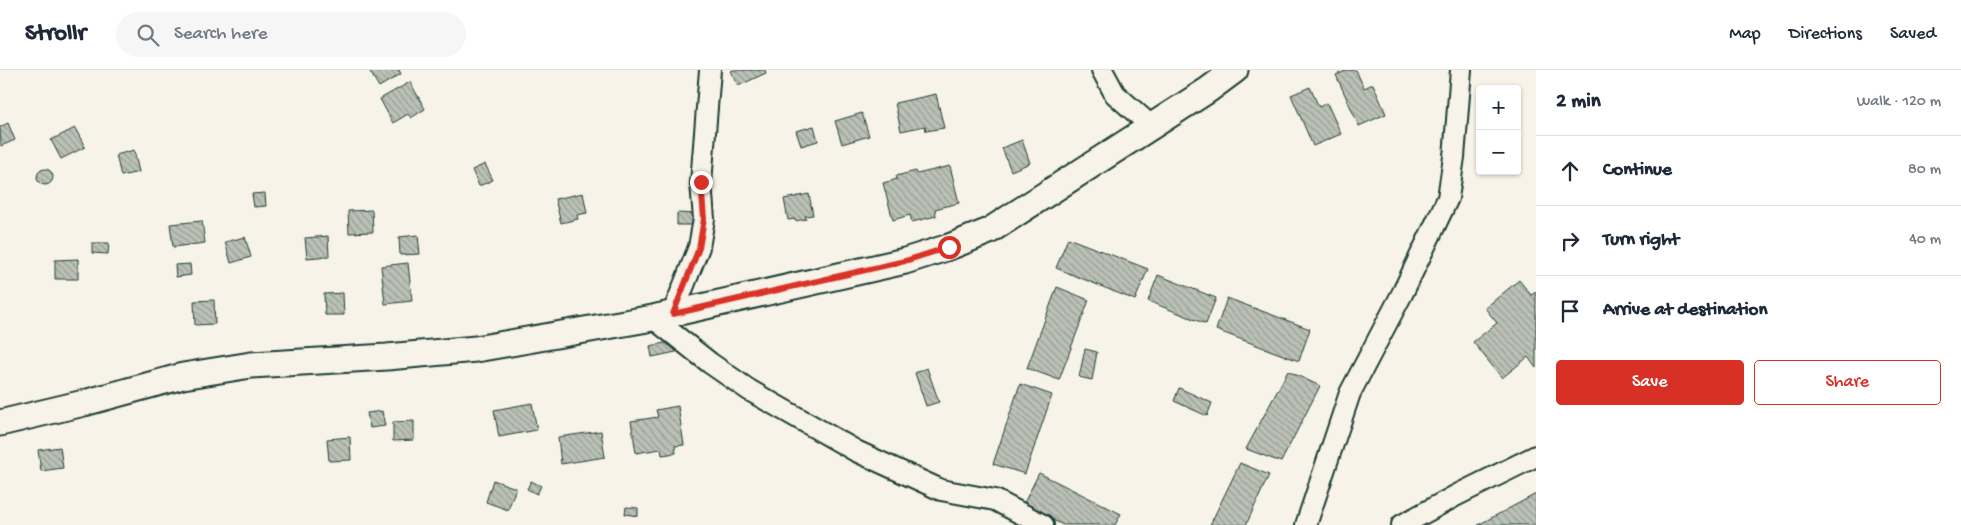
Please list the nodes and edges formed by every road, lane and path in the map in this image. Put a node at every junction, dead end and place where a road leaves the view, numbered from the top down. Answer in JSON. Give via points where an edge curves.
{"nodes":[{"id":1,"x":710,"y":70,"type":"edge"},
{"id":2,"x":1102,"y":70,"type":"edge"},
{"id":3,"x":1235,"y":70,"type":"edge"},
{"id":4,"x":1461,"y":70,"type":"edge"},
{"id":5,"x":1151,"y":126,"type":"junction"},
{"id":6,"x":663,"y":316,"type":"junction"},
{"id":7,"x":0,"y":423,"type":"edge"},
{"id":8,"x":1536,"y":456,"type":"edge"},
{"id":9,"x":1043,"y":525,"type":"edge"},
{"id":10,"x":1306,"y":525,"type":"edge"},
{"id":11,"x":1402,"y":525,"type":"edge"}],
"edges":[{"from":1,"to":6,"type":"street","via":[[701,182],[704,219],[699,248]]},
{"from":2,"to":5,"type":"street","via":[[1115,94]]},
{"from":3,"to":5,"type":"street"},
{"from":4,"to":10,"type":"street","via":[[1448,198],[1350,393]]},
{"from":5,"to":6,"type":"street","via":[[997,226],[949,247],[895,263]]},
{"from":6,"to":7,"type":"street","via":[[476,349],[251,365],[183,376]]},
{"from":6,"to":9,"type":"street","via":[[710,363],[749,390],[856,451],[941,490],[995,500]]},
{"from":8,"to":11,"type":"street"}]}
